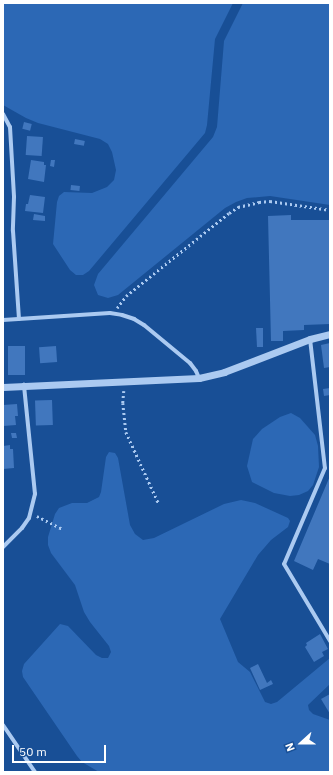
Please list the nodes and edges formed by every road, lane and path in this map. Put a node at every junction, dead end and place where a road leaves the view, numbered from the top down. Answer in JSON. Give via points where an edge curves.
{"nodes":[{"id":1,"x":3,"y":114,"type":"edge"},
{"id":2,"x":330,"y":210,"type":"edge"},
{"id":3,"x":115,"y":314,"type":"junction"},
{"id":4,"x":19,"y":319,"type":"junction"},
{"id":5,"x":3,"y":320,"type":"edge"},
{"id":6,"x":330,"y":334,"type":"edge"},
{"id":7,"x":310,"y":340,"type":"junction"},
{"id":8,"x":199,"y":378,"type":"junction"},
{"id":9,"x":126,"y":381,"type":"junction"},
{"id":10,"x":24,"y":385,"type":"junction"},
{"id":11,"x":3,"y":387,"type":"edge"},
{"id":12,"x":159,"y":504,"type":"dead end"},
{"id":13,"x":31,"y":512,"type":"junction"},
{"id":14,"x":63,"y":529,"type":"dead end"},
{"id":15,"x":3,"y":547,"type":"edge"},
{"id":16,"x":330,"y":641,"type":"edge"},
{"id":17,"x":3,"y":725,"type":"edge"},
{"id":18,"x":35,"y":772,"type":"edge"}],
"edges":[{"from":1,"to":4,"type":"street","via":[[10,127]]},
{"from":2,"to":3,"type":"path","via":[[270,201],[238,207],[126,296],[118,304]]},
{"from":3,"to":4,"type":"street"},
{"from":3,"to":8,"type":"street","via":[[134,319],[144,325],[190,363]]},
{"from":4,"to":5,"type":"street"},
{"from":6,"to":7,"type":"street"},
{"from":7,"to":8,"type":"street","via":[[224,372]]},
{"from":7,"to":16,"type":"street","via":[[325,468],[284,564]]},
{"from":8,"to":9,"type":"street"},
{"from":9,"to":10,"type":"street"},
{"from":9,"to":12,"type":"path","via":[[123,403],[126,432]]},
{"from":10,"to":11,"type":"street"},
{"from":10,"to":13,"type":"street","via":[[35,488]]},
{"from":13,"to":14,"type":"path","via":[[51,525]]},
{"from":13,"to":15,"type":"street","via":[[22,528]]},
{"from":17,"to":18,"type":"street"}]}
